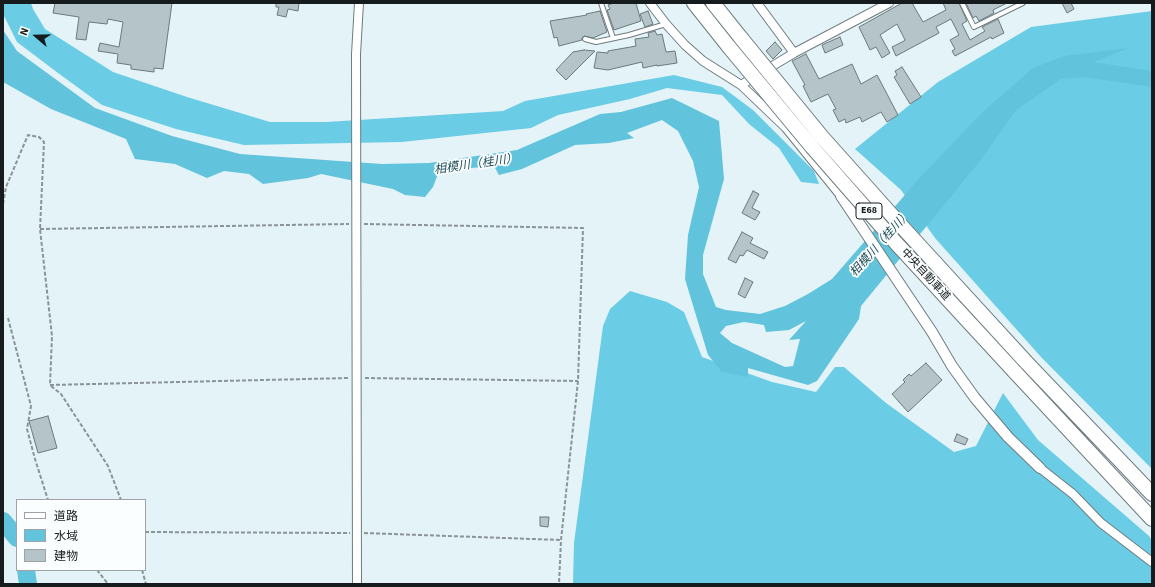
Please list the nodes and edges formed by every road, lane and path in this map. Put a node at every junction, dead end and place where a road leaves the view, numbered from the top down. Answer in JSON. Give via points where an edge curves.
{"nodes":[{"id":1,"x":359,"y":3,"type":"edge"},
{"id":2,"x":601,"y":3,"type":"edge"},
{"id":3,"x":650,"y":3,"type":"edge"},
{"id":4,"x":694,"y":3,"type":"edge"},
{"id":5,"x":713,"y":3,"type":"edge"},
{"id":6,"x":757,"y":3,"type":"edge"},
{"id":7,"x":889,"y":3,"type":"edge"},
{"id":8,"x":962,"y":3,"type":"edge"},
{"id":9,"x":1023,"y":3,"type":"edge"},
{"id":10,"x":666,"y":24,"type":"junction"},
{"id":11,"x":613,"y":38,"type":"junction"},
{"id":12,"x":585,"y":39,"type":"dead end"},
{"id":13,"x":794,"y":53,"type":"junction"},
{"id":14,"x":741,"y":85,"type":"junction"},
{"id":15,"x":841,"y":196,"type":"joint"},
{"id":16,"x":3,"y":204,"type":"edge"},
{"id":17,"x":356,"y":224,"type":"junction"},
{"id":18,"x":40,"y":229,"type":"junction"},
{"id":19,"x":8,"y":318,"type":"dead end"},
{"id":20,"x":356,"y":378,"type":"junction"},
{"id":21,"x":578,"y":380,"type":"junction"},
{"id":22,"x":50,"y":385,"type":"junction"},
{"id":23,"x":1040,"y":468,"type":"joint"},
{"id":24,"x":1152,"y":494,"type":"edge"},
{"id":25,"x":48,"y":499,"type":"edge"},
{"id":26,"x":120,"y":499,"type":"edge"},
{"id":27,"x":1152,"y":519,"type":"edge"},
{"id":28,"x":146,"y":532,"type":"edge"},
{"id":29,"x":357,"y":533,"type":"junction"},
{"id":30,"x":561,"y":540,"type":"junction"},
{"id":31,"x":1152,"y":562,"type":"edge"},
{"id":32,"x":98,"y":571,"type":"edge"},
{"id":33,"x":142,"y":571,"type":"edge"},
{"id":34,"x":108,"y":584,"type":"edge"},
{"id":35,"x":146,"y":584,"type":"edge"},
{"id":36,"x":357,"y":584,"type":"edge"},
{"id":37,"x":559,"y":584,"type":"edge"}],
"edges":[{"from":1,"to":17,"type":"street","via":[[356,54]]},
{"from":2,"to":11,"type":"lane"},
{"from":3,"to":10,"type":"street"},
{"from":4,"to":27,"type":"highway","name":"中央自動車道","number":"E68","bridge":true,"via":[[896,243]]},
{"from":5,"to":24,"type":"highway","name":"中央自動車道","number":"E68","bridge":true,"via":[[822,137],[906,231]]},
{"from":6,"to":13,"type":"street"},
{"from":7,"to":13,"type":"street"},
{"from":8,"to":9,"type":"lane","via":[[974,27]]},
{"from":10,"to":11,"type":"lane"},
{"from":10,"to":14,"type":"street","via":[[703,61]]},
{"from":11,"to":12,"type":"lane","via":[[596,42]]},
{"from":13,"to":14,"type":"street"},
{"from":14,"to":15,"type":"street","via":[[786,128]]},
{"from":15,"to":23,"type":"street","via":[[975,398],[1008,437]]},
{"from":16,"to":18,"type":"path","via":[[6,187],[28,135],[39,137],[44,142]]},
{"from":17,"to":18,"type":"path"},
{"from":17,"to":20,"type":"street"},
{"from":17,"to":21,"type":"path","via":[[583,228]]},
{"from":18,"to":22,"type":"path","via":[[52,336]]},
{"from":19,"to":25,"type":"path","via":[[31,406],[27,429]]},
{"from":20,"to":21,"type":"path"},
{"from":20,"to":22,"type":"path"},
{"from":20,"to":29,"type":"street"},
{"from":21,"to":30,"type":"path"},
{"from":22,"to":26,"type":"path","via":[[61,394],[108,466]]},
{"from":23,"to":31,"type":"street","via":[[1073,494],[1101,523]]},
{"from":28,"to":29,"type":"path"},
{"from":29,"to":30,"type":"path"},
{"from":29,"to":36,"type":"street"},
{"from":30,"to":37,"type":"path"},
{"from":32,"to":34,"type":"path"},
{"from":33,"to":35,"type":"path"}]}
